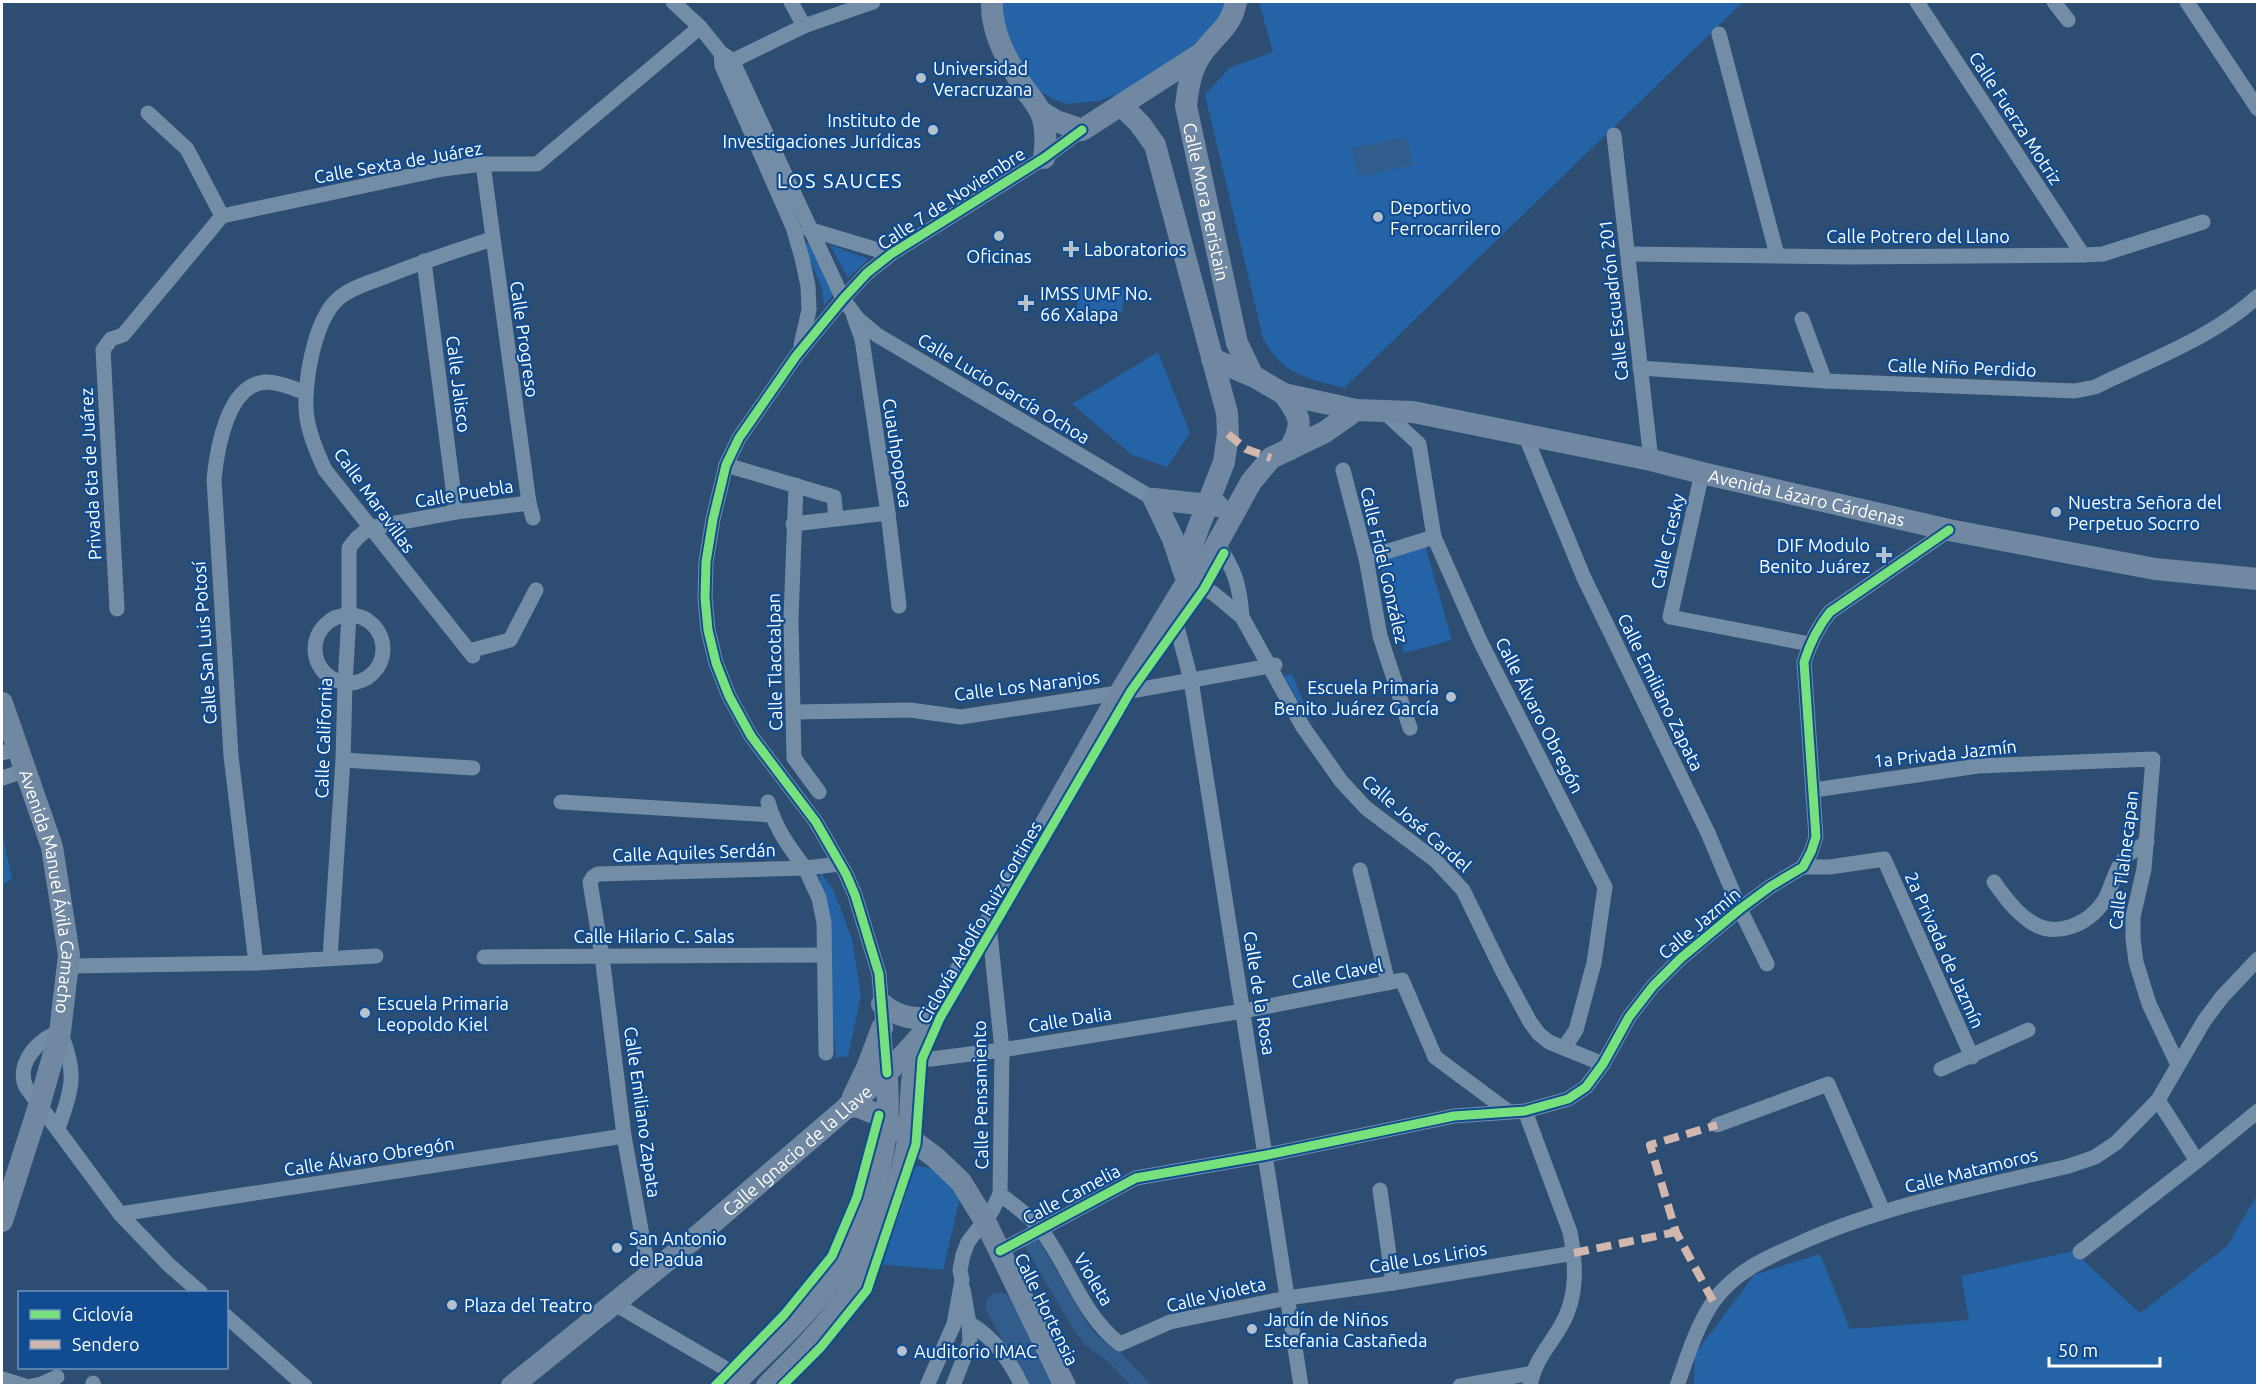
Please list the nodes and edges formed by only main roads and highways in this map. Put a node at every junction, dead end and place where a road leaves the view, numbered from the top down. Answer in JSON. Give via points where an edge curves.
{"nodes":[{"id":1,"x":992,"y":2,"type":"edge"},
{"id":2,"x":1236,"y":2,"type":"edge"},
{"id":3,"x":1202,"y":53,"type":"junction"},
{"id":4,"x":1121,"y":105,"type":"junction"},
{"id":5,"x":1041,"y":112,"type":"junction"},
{"id":6,"x":1044,"y":158,"type":"road end"},
{"id":7,"x":1212,"y":359,"type":"junction"},
{"id":8,"x":1253,"y":376,"type":"junction"},
{"id":9,"x":1284,"y":394,"type":"junction"},
{"id":10,"x":1356,"y":410,"type":"junction"},
{"id":11,"x":1289,"y":450,"type":"junction"},
{"id":12,"x":1206,"y":505,"type":"junction"},
{"id":13,"x":1236,"y":507,"type":"junction"},
{"id":14,"x":2258,"y":579,"type":"edge"},
{"id":15,"x":1187,"y":582,"type":"junction"},
{"id":16,"x":2,"y":703,"type":"edge"},
{"id":17,"x":9,"y":751,"type":"edge"},
{"id":18,"x":882,"y":1004,"type":"road end"},
{"id":19,"x":933,"y":1017,"type":"junction"},
{"id":20,"x":882,"y":1028,"type":"road end"},
{"id":21,"x":901,"y":1063,"type":"junction"},
{"id":22,"x":848,"y":1106,"type":"junction"},
{"id":23,"x":887,"y":1122,"type":"junction"},
{"id":24,"x":908,"y":1139,"type":"junction"},
{"id":25,"x":2,"y":1221,"type":"edge"},
{"id":26,"x":795,"y":1324,"type":"junction"},
{"id":27,"x":811,"y":1341,"type":"junction"},
{"id":28,"x":736,"y":1381,"type":"edge"},
{"id":29,"x":512,"y":1386,"type":"edge"},
{"id":30,"x":767,"y":1386,"type":"edge"},
{"id":31,"x":1065,"y":1386,"type":"edge"}],
"edges":[{"from":1,"to":5,"type":"main road","via":[[1001,46]]},
{"from":2,"to":3,"type":"main road","name":"Calle Mora Beristain","via":[[1223,31]]},
{"from":3,"to":4,"type":"main road","name":"Calle 7 de Noviembre"},
{"from":3,"to":8,"type":"main road","name":"Calle Mora Beristain","via":[[1188,83],[1186,106],[1237,343]]},
{"from":4,"to":5,"type":"main road","name":"Calle 7 de Noviembre","via":[[1082,130]]},
{"from":4,"to":7,"type":"main road","name":"Calle Mora Beristain","via":[[1155,145]]},
{"from":5,"to":6,"type":"main road","via":[[1046,141]]},
{"from":7,"to":8,"type":"main road"},
{"from":7,"to":12,"type":"main road","name":"Calle Mora Beristain","via":[[1227,413],[1228,434],[1224,462]]},
{"from":8,"to":9,"type":"main road"},
{"from":9,"to":10,"type":"main road","name":"Avenida Lázaro Cárdenas"},
{"from":9,"to":11,"type":"main road","via":[[1299,415],[1298,434]]},
{"from":10,"to":11,"type":"main road"},
{"from":10,"to":14,"type":"main road","name":"Avenida Lázaro Cárdenas","via":[[1413,412],[1651,460],[1949,530],[2155,569]]},
{"from":11,"to":13,"type":"main road","via":[[1271,458]]},
{"from":12,"to":13,"type":"main road"},
{"from":12,"to":15,"type":"main road","via":[[1187,556]]},
{"from":12,"to":15,"type":"main road","via":[[1154,499]]},
{"from":13,"to":15,"type":"main road","via":[[1204,567]]},
{"from":15,"to":19,"type":"main road"},
{"from":16,"to":17,"type":"main road","name":"Avenida Manuel Ávila Camacho"},
{"from":17,"to":25,"type":"main road","name":"Avenida Manuel Ávila Camacho","via":[[24,771],[52,847],[69,966],[60,1032]]},
{"from":18,"to":19,"type":"main road","via":[[905,1017]]},
{"from":19,"to":21,"type":"main road"},
{"from":20,"to":22,"type":"main road"},
{"from":21,"to":22,"type":"main road","name":"Calle Ignacio de la Llave"},
{"from":21,"to":23,"type":"main road"},
{"from":21,"to":24,"type":"main road"},
{"from":22,"to":23,"type":"main road","name":"Calle Hortensia","via":[[869,1110]]},
{"from":22,"to":29,"type":"main road","name":"Calle Ignacio de la Llave","via":[[695,1238]]},
{"from":23,"to":24,"type":"main road","name":"Calle Hortensia"},
{"from":23,"to":26,"type":"main road","via":[[872,1193],[857,1234],[833,1279]]},
{"from":24,"to":27,"type":"main road","via":[[896,1189],[869,1257],[840,1305]]},
{"from":24,"to":31,"type":"main road","name":"Calle Hortensia","via":[[949,1170],[974,1200]]},
{"from":26,"to":27,"type":"main road"},
{"from":26,"to":28,"type":"main road"},
{"from":27,"to":30,"type":"main road"}]}
